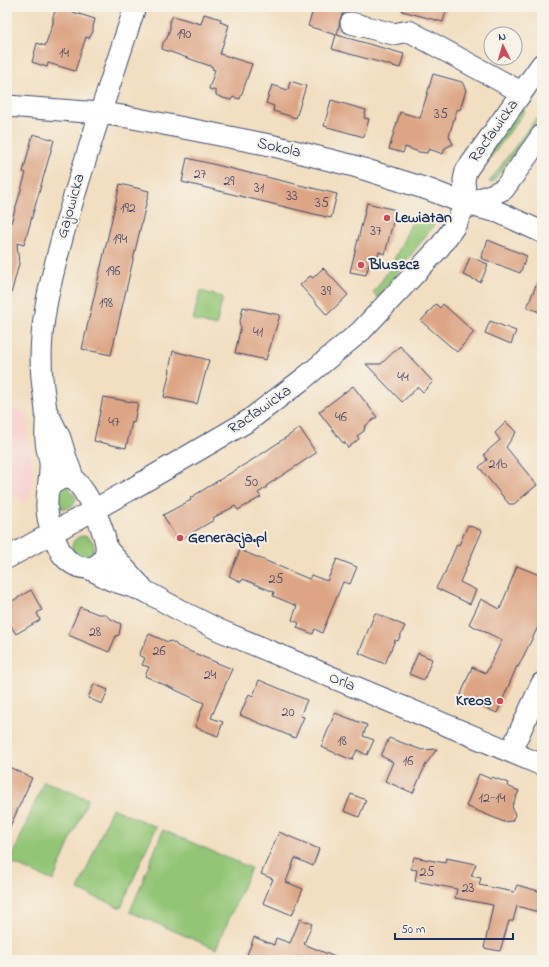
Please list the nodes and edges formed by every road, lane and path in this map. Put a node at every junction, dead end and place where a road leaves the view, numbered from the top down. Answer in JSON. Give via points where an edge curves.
{"nodes":[{"id":1,"x":135,"y":7,"type":"edge"},
{"id":2,"x":351,"y":23,"type":"dead end"},
{"id":3,"x":542,"y":64,"type":"edge"},
{"id":4,"x":521,"y":92,"type":"junction"},
{"id":5,"x":7,"y":106,"type":"edge"},
{"id":6,"x":100,"y":113,"type":"junction"},
{"id":7,"x":542,"y":135,"type":"edge"},
{"id":8,"x":466,"y":204,"type":"junction"},
{"id":9,"x":542,"y":232,"type":"edge"},
{"id":10,"x":46,"y":412,"type":"junction"},
{"id":11,"x":74,"y":480,"type":"junction"},
{"id":12,"x":49,"y":487,"type":"junction"},
{"id":13,"x":94,"y":510,"type":"junction"},
{"id":14,"x":52,"y":532,"type":"junction"},
{"id":15,"x":106,"y":549,"type":"junction"},
{"id":16,"x":7,"y":558,"type":"edge"},
{"id":17,"x":88,"y":568,"type":"junction"},
{"id":18,"x":145,"y":591,"type":"junction"},
{"id":19,"x":542,"y":683,"type":"edge"},
{"id":20,"x":511,"y":751,"type":"junction"},
{"id":21,"x":542,"y":765,"type":"edge"}],
"edges":[{"from":1,"to":6,"type":"street","name":"Gajowicka"},
{"from":2,"to":4,"type":"street","via":[[393,34],[409,31]]},
{"from":3,"to":4,"type":"street","name":"Racławicka"},
{"from":4,"to":8,"type":"street","name":"Racławicka","via":[[466,172]]},
{"from":5,"to":6,"type":"street","name":"Sokola"},
{"from":6,"to":8,"type":"street","name":"Sokola","via":[[202,131],[298,152],[381,175]]},
{"from":6,"to":10,"type":"street","name":"Gajowicka","via":[[82,166],[44,314],[40,354]]},
{"from":7,"to":8,"type":"street","via":[[504,189]]},
{"from":8,"to":9,"type":"street","name":"Sokola","via":[[498,212]]},
{"from":8,"to":13,"type":"street","name":"Racławicka","via":[[439,248],[361,331],[248,421]]},
{"from":10,"to":11,"type":"street","name":"Gajowicka","via":[[60,438]]},
{"from":10,"to":12,"type":"street","name":"Gajowicka"},
{"from":11,"to":12,"type":"street","via":[[58,480]]},
{"from":11,"to":13,"type":"street","name":"Gajowicka"},
{"from":12,"to":14,"type":"street","name":"Gajowicka","via":[[47,513]]},
{"from":13,"to":14,"type":"street","name":"Racławicka"},
{"from":13,"to":15,"type":"street"},
{"from":14,"to":16,"type":"street","name":"Racławicka"},
{"from":14,"to":17,"type":"street","via":[[61,553],[77,566]]},
{"from":15,"to":17,"type":"street","via":[[100,563]]},
{"from":15,"to":18,"type":"street","name":"Orla"},
{"from":17,"to":18,"type":"street","name":"Orla","via":[[111,580]]},
{"from":18,"to":20,"type":"street","name":"Orla","via":[[219,630]]},
{"from":19,"to":20,"type":"street"},
{"from":20,"to":21,"type":"street","name":"Orla"}]}
